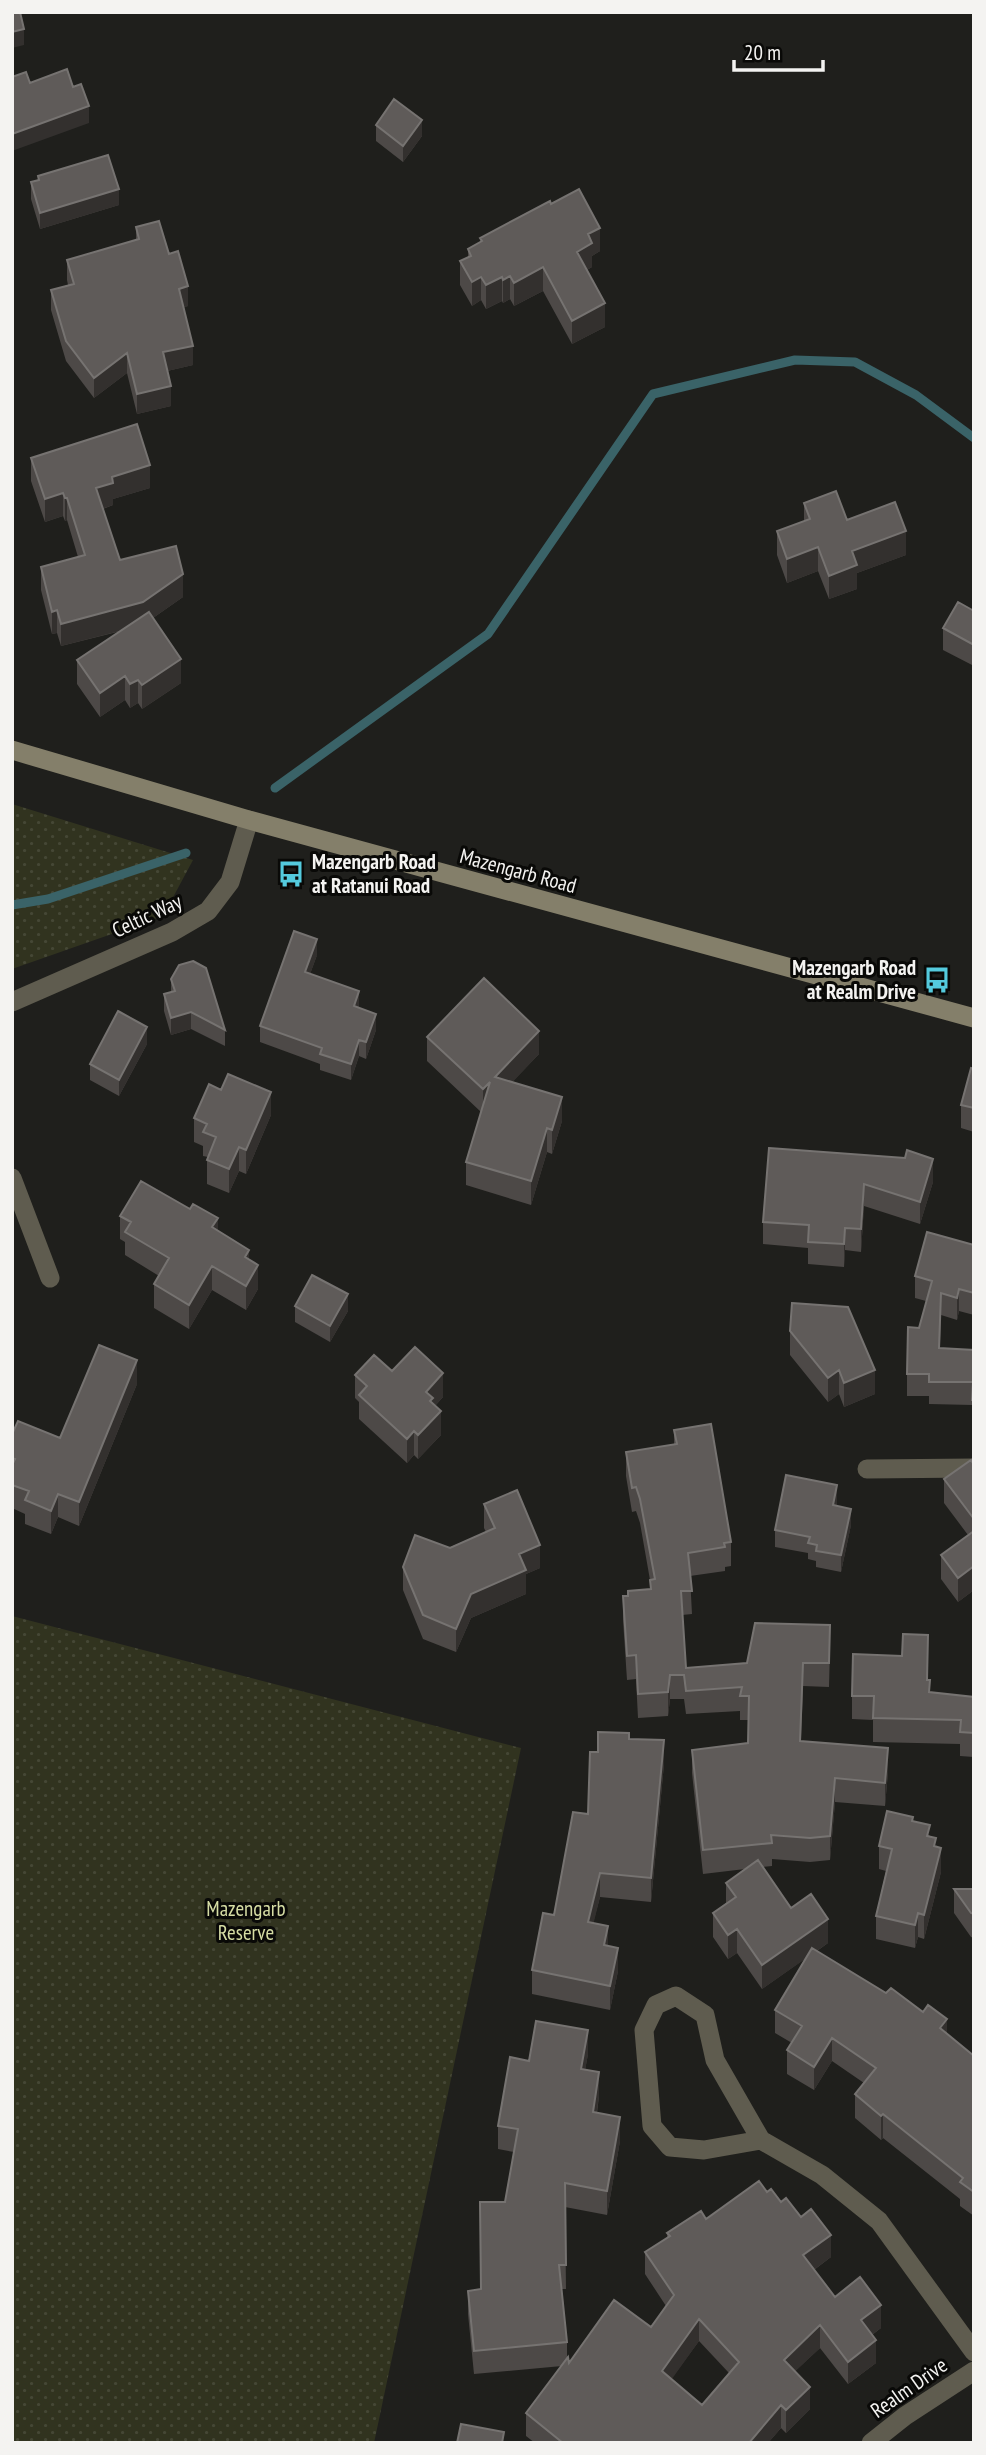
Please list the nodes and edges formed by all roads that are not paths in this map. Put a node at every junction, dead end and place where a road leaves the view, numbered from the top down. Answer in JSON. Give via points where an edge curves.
{"nodes":[{"id":1,"x":12,"y":750,"type":"edge"},
{"id":2,"x":249,"y":820,"type":"junction"},
{"id":3,"x":12,"y":1002,"type":"edge"},
{"id":4,"x":974,"y":1018,"type":"edge"},
{"id":5,"x":12,"y":1178,"type":"edge"},
{"id":6,"x":50,"y":1278,"type":"dead end"},
{"id":7,"x":974,"y":1468,"type":"edge"},
{"id":8,"x":867,"y":1469,"type":"dead end"},
{"id":9,"x":761,"y":2140,"type":"junction"},
{"id":10,"x":974,"y":2352,"type":"edge"},
{"id":11,"x":974,"y":2371,"type":"edge"},
{"id":12,"x":871,"y":2443,"type":"edge"}],
"edges":[{"from":1,"to":2,"type":"main road","name":"Mazengarb Road"},
{"from":2,"to":3,"type":"street","name":"Celtic Way","via":[[230,882],[208,911],[172,932]]},
{"from":2,"to":4,"type":"main road","name":"Mazengarb Road"},
{"from":5,"to":6,"type":"street"},
{"from":7,"to":8,"type":"street"},
{"from":9,"to":9,"type":"street","via":[[704,2150],[670,2147],[652,2126],[644,2030],[656,2006],[676,1996],[705,2015],[715,2060]]},
{"from":9,"to":10,"type":"street","via":[[822,2175],[879,2221]]},
{"from":11,"to":12,"type":"street","name":"Realm Drive"}]}
